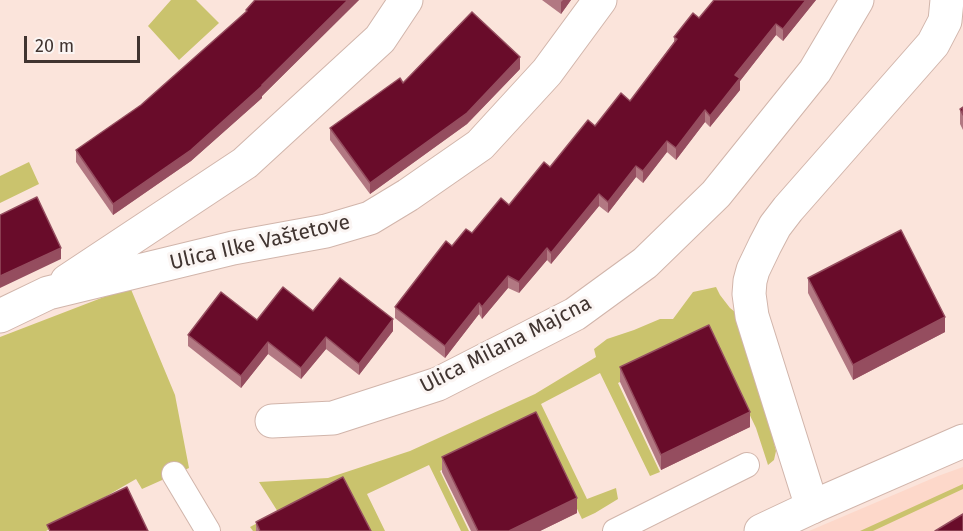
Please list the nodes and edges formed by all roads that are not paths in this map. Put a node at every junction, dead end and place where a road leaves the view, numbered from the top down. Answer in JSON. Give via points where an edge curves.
{"nodes":[{"id":1,"x":406,"y":0,"type":"edge"},
{"id":2,"x":600,"y":0,"type":"edge"},
{"id":3,"x":857,"y":0,"type":"edge"},
{"id":4,"x":947,"y":0,"type":"edge"},
{"id":5,"x":48,"y":293,"type":"junction"},
{"id":6,"x":0,"y":316,"type":"edge"},
{"id":7,"x":272,"y":421,"type":"dead end"},
{"id":8,"x":963,"y":441,"type":"edge"},
{"id":9,"x":747,"y":465,"type":"dead end"},
{"id":10,"x":174,"y":474,"type":"dead end"},
{"id":11,"x":812,"y":507,"type":"junction"},
{"id":12,"x":208,"y":531,"type":"edge"},
{"id":13,"x":615,"y":531,"type":"edge"},
{"id":14,"x":761,"y":531,"type":"edge"}],
"edges":[{"from":1,"to":5,"type":"street","name":"Ulica Ilke Vaštetove","via":[[380,39],[245,163]]},
{"from":2,"to":5,"type":"street","name":"Ulica Ilke Vaštetove","via":[[547,72],[480,146],[370,218]]},
{"from":3,"to":7,"type":"street","name":"Ulica Milana Majcna","via":[[815,71],[716,194],[645,264],[575,314],[438,384],[333,418]]},
{"from":4,"to":11,"type":"street","via":[[945,21],[933,44],[788,209],[775,226],[750,281],[752,316]]},
{"from":5,"to":6,"type":"street","name":"Ulica Ilke Vaštetove"},
{"from":8,"to":11,"type":"street"},
{"from":9,"to":13,"type":"lane"},
{"from":10,"to":12,"type":"lane"},
{"from":11,"to":14,"type":"street"}]}
